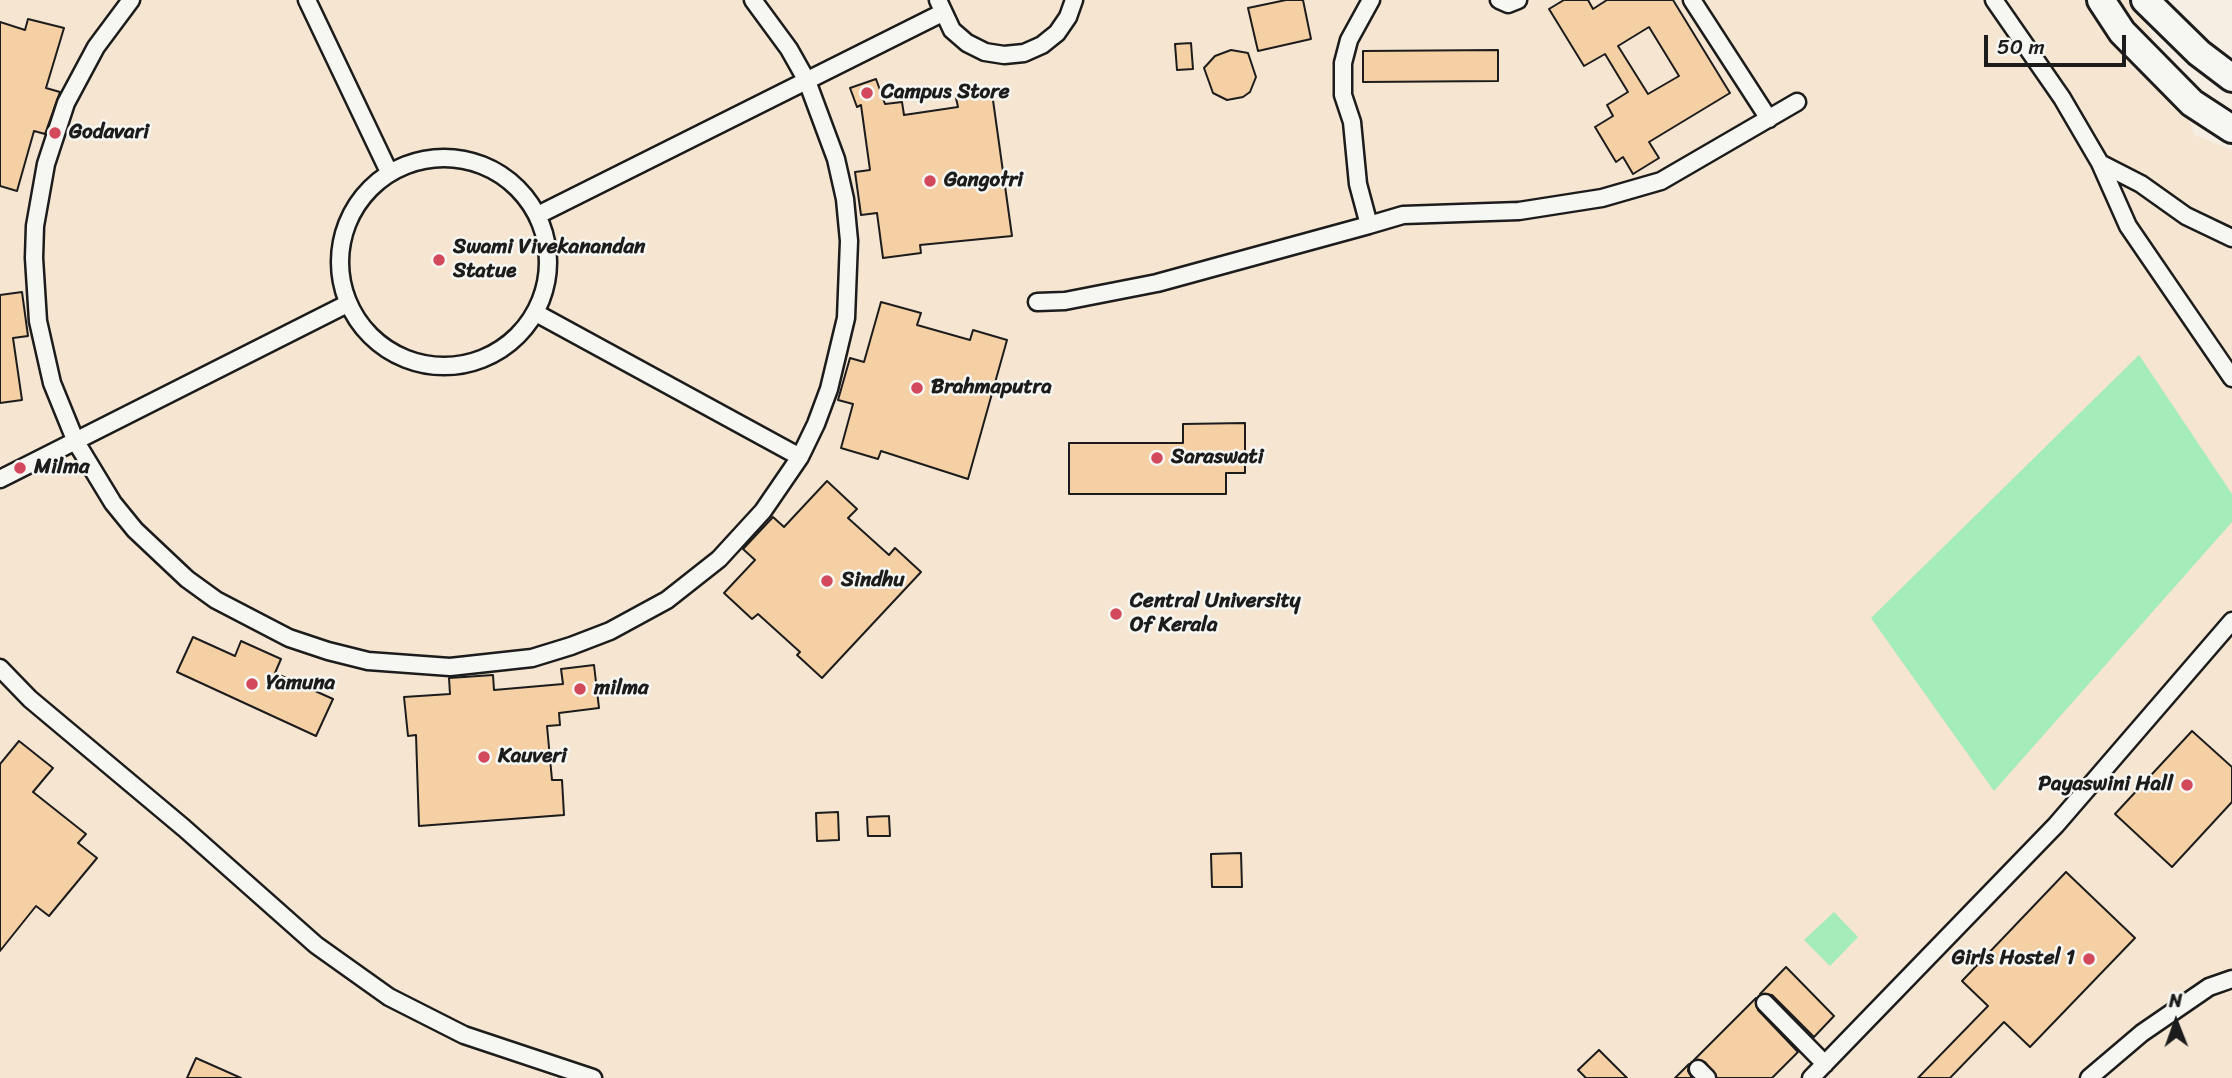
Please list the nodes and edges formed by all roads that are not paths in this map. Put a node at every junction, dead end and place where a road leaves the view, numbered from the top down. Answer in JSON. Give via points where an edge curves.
{"nodes":[{"id":1,"x":131,"y":0,"type":"edge"},
{"id":2,"x":307,"y":0,"type":"edge"},
{"id":3,"x":752,"y":0,"type":"edge"},
{"id":4,"x":1074,"y":0,"type":"edge"},
{"id":5,"x":1371,"y":0,"type":"edge"},
{"id":6,"x":1499,"y":0,"type":"edge"},
{"id":7,"x":1518,"y":0,"type":"edge"},
{"id":8,"x":1692,"y":0,"type":"edge"},
{"id":9,"x":1994,"y":0,"type":"edge"},
{"id":10,"x":2101,"y":0,"type":"edge"},
{"id":11,"x":2145,"y":0,"type":"edge"},
{"id":12,"x":940,"y":7,"type":"edge"},
{"id":13,"x":2232,"y":78,"type":"edge"},
{"id":14,"x":807,"y":81,"type":"junction"},
{"id":15,"x":1797,"y":103,"type":"dead end"},
{"id":16,"x":1769,"y":119,"type":"junction"},
{"id":17,"x":2232,"y":130,"type":"edge"},
{"id":18,"x":2101,"y":163,"type":"junction"},
{"id":19,"x":389,"y":172,"type":"junction"},
{"id":20,"x":538,"y":215,"type":"junction"},
{"id":21,"x":1369,"y":225,"type":"junction"},
{"id":22,"x":2232,"y":238,"type":"edge"},
{"id":23,"x":1037,"y":302,"type":"dead end"},
{"id":24,"x":347,"y":304,"type":"junction"},
{"id":25,"x":536,"y":313,"type":"junction"},
{"id":26,"x":2232,"y":378,"type":"edge"},
{"id":27,"x":76,"y":442,"type":"junction"},
{"id":28,"x":800,"y":457,"type":"junction"},
{"id":29,"x":0,"y":479,"type":"edge"},
{"id":30,"x":2232,"y":621,"type":"edge"},
{"id":31,"x":0,"y":668,"type":"edge"},
{"id":32,"x":2232,"y":979,"type":"edge"},
{"id":33,"x":1765,"y":1003,"type":"dead end"},
{"id":34,"x":1825,"y":1064,"type":"junction"},
{"id":35,"x":593,"y":1078,"type":"edge"},
{"id":36,"x":1811,"y":1078,"type":"edge"},
{"id":37,"x":2089,"y":1078,"type":"edge"}],
"edges":[{"from":1,"to":27,"type":"street","via":[[96,47],[66,103],[46,164],[35,226],[34,289],[40,332],[52,383]]},
{"from":2,"to":19,"type":"street"},
{"from":3,"to":14,"type":"street"},
{"from":4,"to":12,"type":"street","via":[[1057,33],[1042,45],[1004,55],[967,43]]},
{"from":5,"to":21,"type":"street","via":[[1349,40],[1343,63],[1343,95],[1352,122],[1357,184]]},
{"from":6,"to":7,"type":"street","via":[[1508,4]]},
{"from":8,"to":16,"type":"street"},
{"from":9,"to":18,"type":"street"},
{"from":10,"to":17,"type":"highway","via":[[2122,32],[2192,103]]},
{"from":11,"to":13,"type":"highway"},
{"from":12,"to":14,"type":"street"},
{"from":14,"to":20,"type":"street"},
{"from":14,"to":28,"type":"street","via":[[836,159],[845,199],[849,282],[832,378]]},
{"from":15,"to":16,"type":"street"},
{"from":16,"to":21,"type":"street","via":[[1661,181],[1602,198],[1519,211],[1403,215]]},
{"from":18,"to":22,"type":"street","via":[[2186,216]]},
{"from":18,"to":26,"type":"street","via":[[2129,226]]},
{"from":19,"to":20,"type":"street","via":[[416,161],[444,157],[473,161],[499,173],[521,191]]},
{"from":19,"to":24,"type":"street","via":[[366,192],[349,216],[340,245],[339,275]]},
{"from":20,"to":25,"type":"street","via":[[549,264]]},
{"from":21,"to":23,"type":"street","via":[[1157,283]]},
{"from":24,"to":25,"type":"street","via":[[363,329],[384,348],[410,361],[439,366],[468,364],[495,353],[518,336]]},
{"from":24,"to":27,"type":"street"},
{"from":25,"to":28,"type":"street"},
{"from":27,"to":28,"type":"street","via":[[135,530],[216,600],[276,632],[328,651],[368,661],[450,667],[532,657],[597,636],[649,611],[694,580],[742,536]]},
{"from":27,"to":29,"type":"street"},
{"from":30,"to":34,"type":"street","via":[[2056,825]]},
{"from":31,"to":35,"type":"street","via":[[30,699],[316,945],[389,997],[455,1032]]},
{"from":32,"to":37,"type":"street","via":[[2209,987],[2142,1033]]},
{"from":33,"to":34,"type":"street"},
{"from":34,"to":36,"type":"street"}]}
